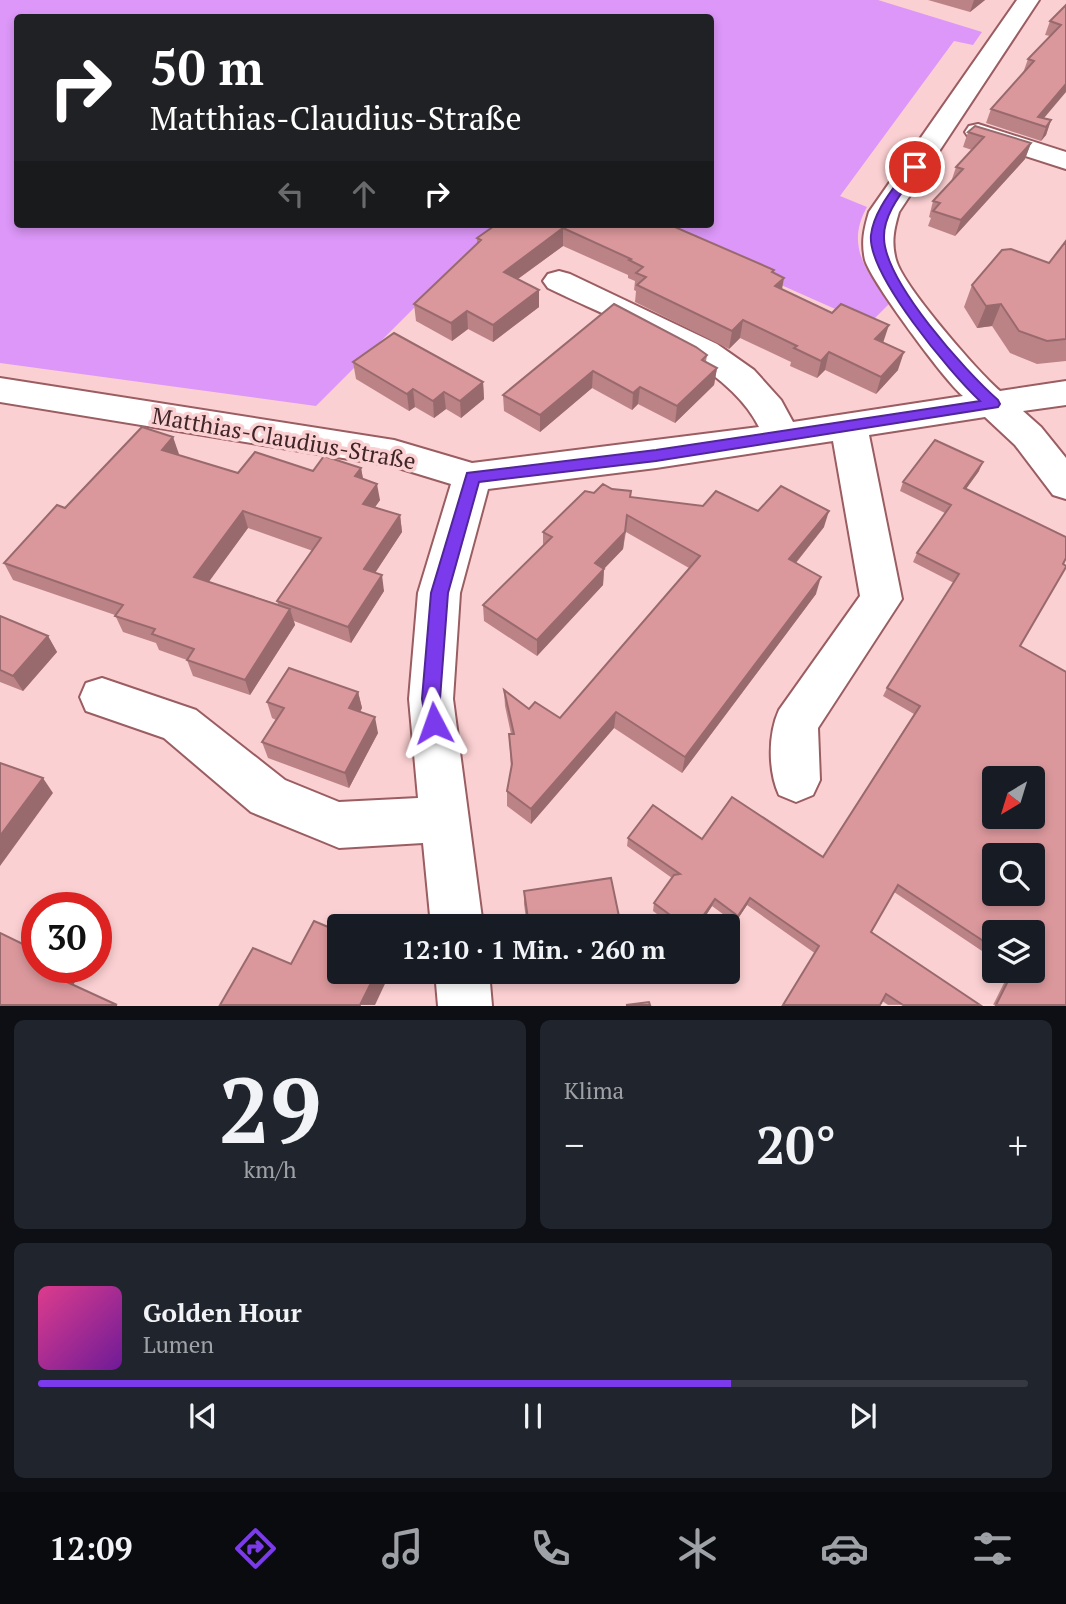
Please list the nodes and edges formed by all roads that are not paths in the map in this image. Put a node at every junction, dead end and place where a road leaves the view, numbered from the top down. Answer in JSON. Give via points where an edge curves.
{"nodes":[{"id":1,"x":1028,"y":0,"type":"edge"},
{"id":2,"x":946,"y":122,"type":"junction"},
{"id":3,"x":1066,"y":161,"type":"edge"},
{"id":4,"x":559,"y":281,"type":"dead end"},
{"id":5,"x":0,"y":390,"type":"edge"},
{"id":6,"x":1066,"y":393,"type":"edge"},
{"id":7,"x":992,"y":404,"type":"junction"},
{"id":8,"x":849,"y":426,"type":"junction"},
{"id":9,"x":782,"y":436,"type":"junction"},
{"id":10,"x":472,"y":477,"type":"junction"},
{"id":11,"x":1066,"y":485,"type":"edge"},
{"id":12,"x":102,"y":697,"type":"dead end"},
{"id":13,"x":796,"y":780,"type":"dead end"},
{"id":14,"x":446,"y":819,"type":"junction"},
{"id":15,"x":456,"y":914,"type":"edge"},
{"id":16,"x":463,"y":984,"type":"edge"},
{"id":17,"x":465,"y":1006,"type":"edge"}],
"edges":[{"from":1,"to":2,"type":"street"},
{"from":2,"to":3,"type":"street"},
{"from":2,"to":7,"type":"street","via":[[884,212],[877,237],[881,262],[967,381]]},
{"from":4,"to":9,"type":"street","via":[[705,352],[742,378],[768,409]]},
{"from":5,"to":10,"type":"street","name":"Matthias-Claudius-Straße","via":[[394,453]]},
{"from":6,"to":7,"type":"street","name":"Matthias-Claudius-Straße"},
{"from":7,"to":8,"type":"street","name":"Matthias-Claudius-Straße"},
{"from":7,"to":11,"type":"street","via":[[1028,436]]},
{"from":8,"to":9,"type":"street","name":"Matthias-Claudius-Straße"},
{"from":8,"to":13,"type":"street","via":[[881,599],[795,724]]},
{"from":9,"to":10,"type":"street","name":"Matthias-Claudius-Straße"},
{"from":10,"to":14,"type":"street","via":[[439,593],[431,699]]},
{"from":12,"to":14,"type":"street","via":[[180,724],[268,796],[339,825]]},
{"from":14,"to":15,"type":"street"},
{"from":16,"to":17,"type":"street"}]}
